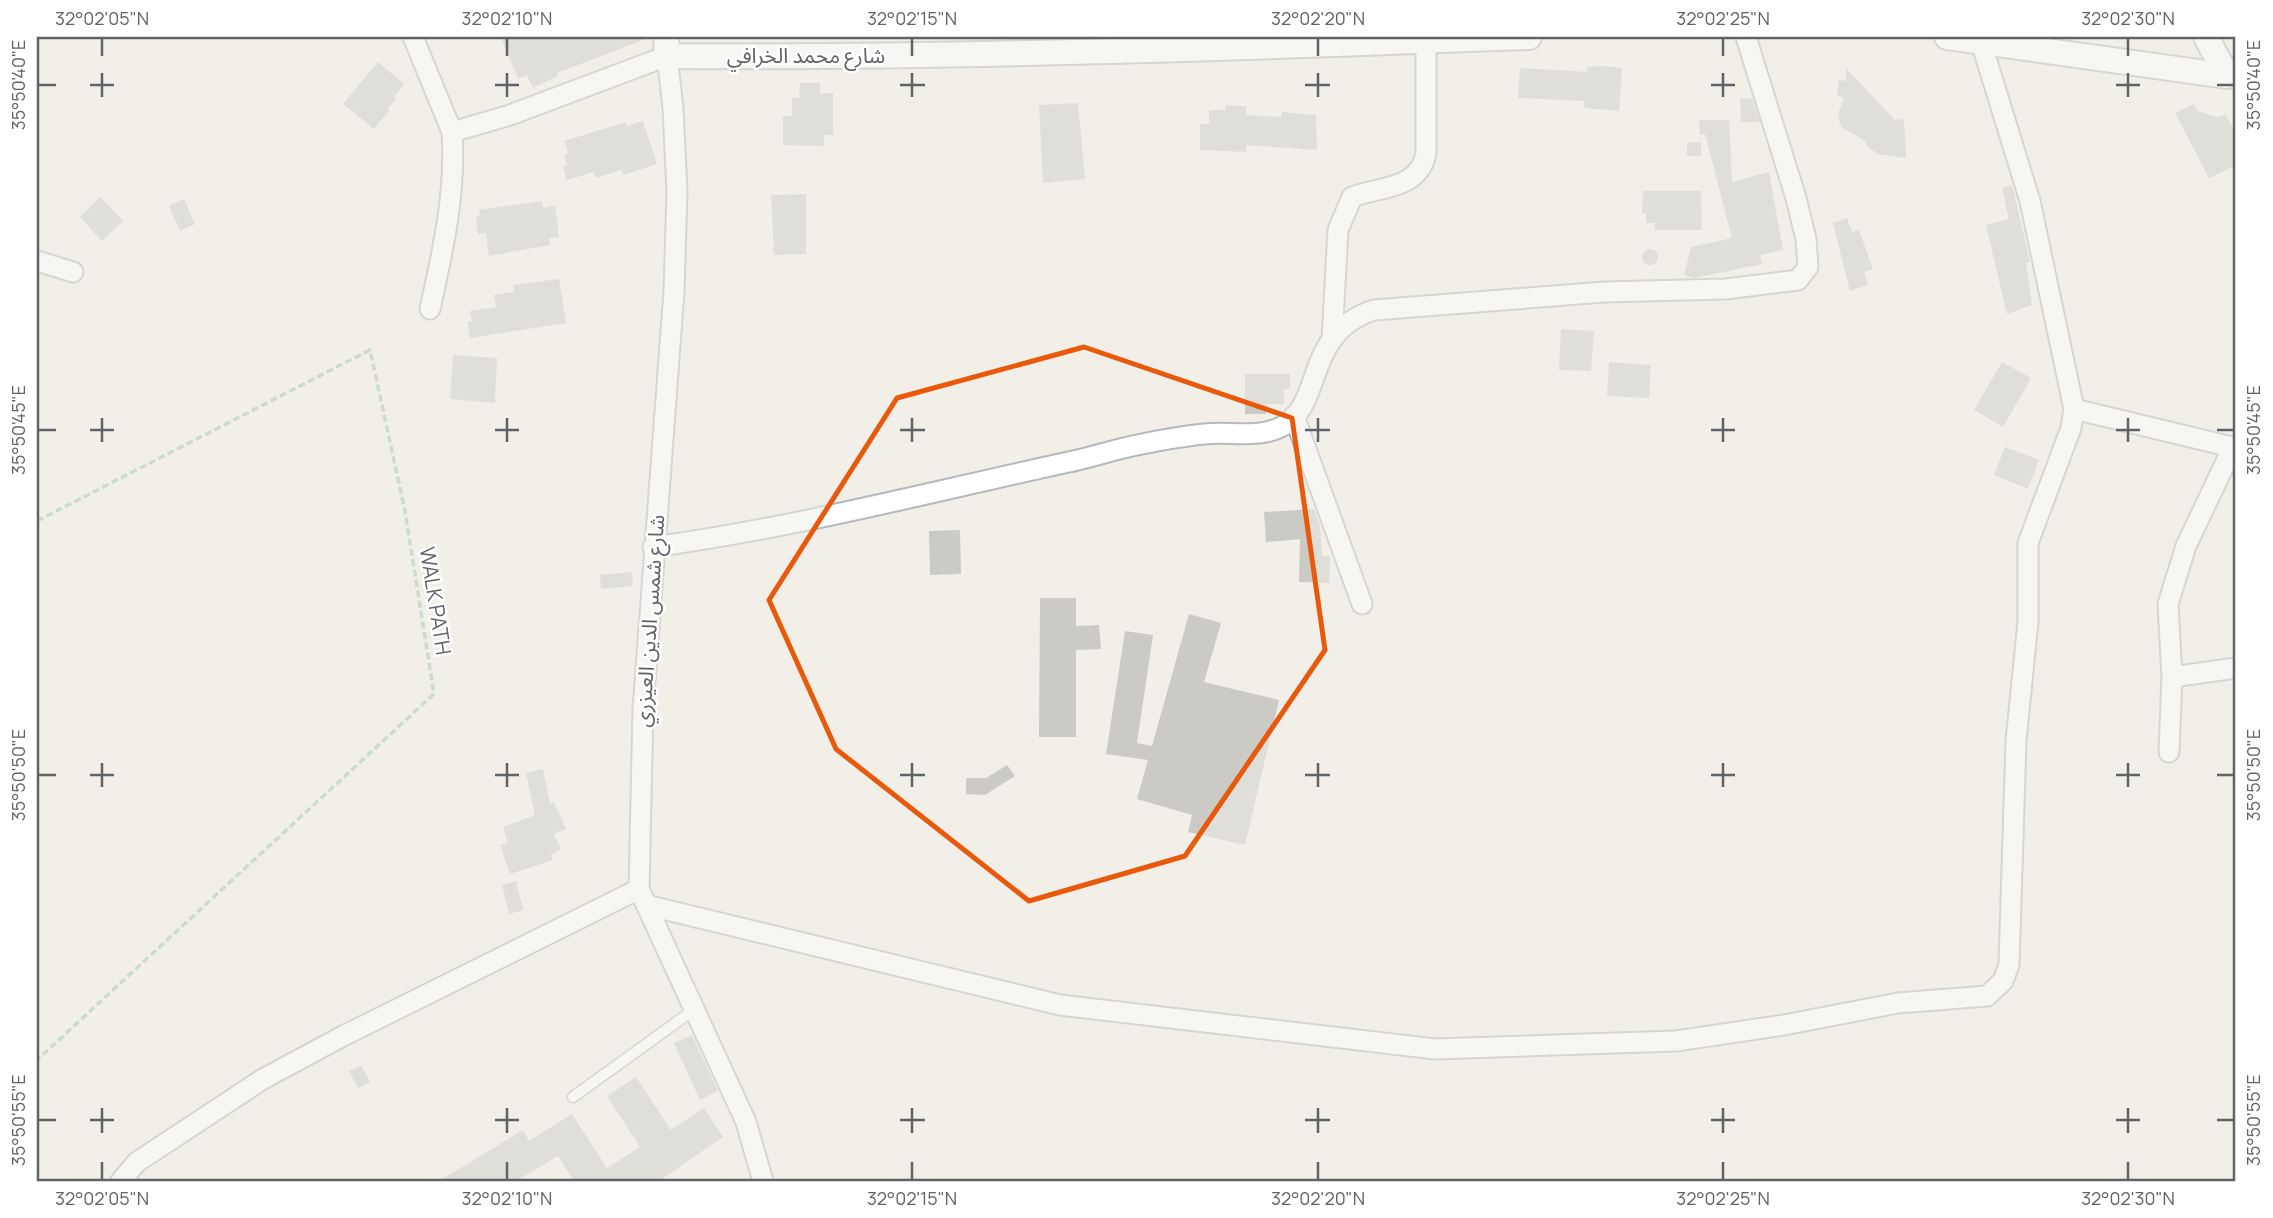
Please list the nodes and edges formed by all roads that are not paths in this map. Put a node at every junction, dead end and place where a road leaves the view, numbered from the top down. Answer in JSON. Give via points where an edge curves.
{"nodes":[{"id":1,"x":413,"y":37,"type":"edge"},
{"id":2,"x":1529,"y":37,"type":"edge"},
{"id":3,"x":1746,"y":37,"type":"edge"},
{"id":4,"x":1947,"y":37,"type":"edge"},
{"id":5,"x":2206,"y":37,"type":"edge"},
{"id":6,"x":1426,"y":40,"type":"junction"},
{"id":7,"x":1981,"y":42,"type":"junction"},
{"id":8,"x":666,"y":46,"type":"edge"},
{"id":9,"x":2233,"y":82,"type":"edge"},
{"id":10,"x":452,"y":132,"type":"junction"},
{"id":11,"x":37,"y":261,"type":"edge"},
{"id":12,"x":74,"y":272,"type":"dead end"},
{"id":13,"x":430,"y":309,"type":"dead end"},
{"id":14,"x":1332,"y":340,"type":"junction"},
{"id":15,"x":2074,"y":409,"type":"junction"},
{"id":16,"x":1294,"y":416,"type":"junction"},
{"id":17,"x":2234,"y":447,"type":"edge"},
{"id":18,"x":653,"y":547,"type":"junction"},
{"id":19,"x":1362,"y":604,"type":"dead end"},
{"id":20,"x":2236,"y":668,"type":"edge"},
{"id":21,"x":2172,"y":677,"type":"junction"},
{"id":22,"x":2169,"y":752,"type":"dead end"},
{"id":23,"x":642,"y":897,"type":"junction"},
{"id":24,"x":696,"y":1009,"type":"junction"},
{"id":25,"x":573,"y":1097,"type":"dead end"},
{"id":26,"x":121,"y":1181,"type":"edge"},
{"id":27,"x":763,"y":1181,"type":"edge"}],
"edges":[{"from":1,"to":10,"type":"street"},
{"from":2,"to":6,"type":"street","name":"شارع محمد الخرافي"},
{"from":3,"to":14,"type":"street","via":[[1782,145],[1806,239],[1808,267],[1803,277],[1726,289],[1591,293],[1374,310],[1353,317]]},
{"from":4,"to":7,"type":"street"},
{"from":5,"to":9,"type":"street"},
{"from":6,"to":8,"type":"street","name":"شارع محمد الخرافي","via":[[915,56]]},
{"from":6,"to":14,"type":"street","via":[[1423,169],[1414,178],[1352,197],[1338,230]]},
{"from":7,"to":9,"type":"street"},
{"from":7,"to":15,"type":"street","via":[[2030,201]]},
{"from":8,"to":10,"type":"street","name":"شارع محمد الخرافي","via":[[510,115]]},
{"from":8,"to":18,"type":"street","name":"شارع شمس الدين العيزري","via":[[677,192],[675,279]]},
{"from":10,"to":13,"type":"street","via":[[449,220]]},
{"from":11,"to":12,"type":"street"},
{"from":14,"to":16,"type":"street"},
{"from":15,"to":17,"type":"street"},
{"from":15,"to":23,"type":"street","via":[[2028,543],[2028,622],[2016,741],[2009,965],[2003,981],[1987,996],[1898,1003],[1676,1041],[1435,1049],[1060,1004]]},
{"from":16,"to":18,"type":"street","via":[[1265,431],[1207,433],[1139,444],[808,522]]},
{"from":16,"to":19,"type":"street"},
{"from":17,"to":21,"type":"street","via":[[2186,547],[2168,604]]},
{"from":18,"to":23,"type":"street","name":"شارع شمس الدين العيزري","via":[[643,709]]},
{"from":20,"to":21,"type":"street"},
{"from":21,"to":22,"type":"street"},
{"from":23,"to":24,"type":"street","name":"شارع شمس الدين العيزري"},
{"from":23,"to":26,"type":"street","via":[[342,1036],[263,1079],[136,1162]]},
{"from":24,"to":25,"type":"lane"},
{"from":24,"to":27,"type":"street","name":"شارع شمس الدين العيزري","via":[[746,1122]]}]}
